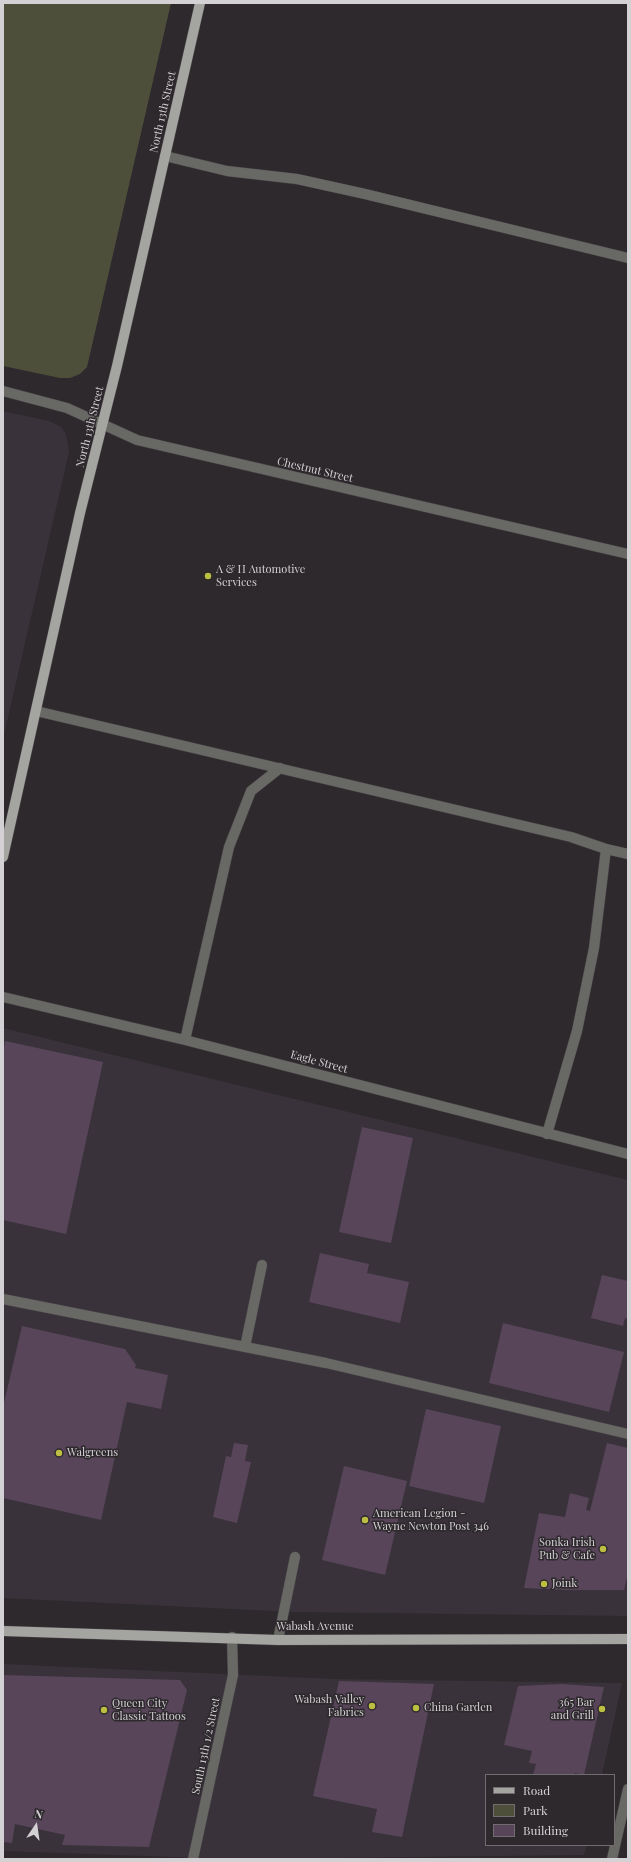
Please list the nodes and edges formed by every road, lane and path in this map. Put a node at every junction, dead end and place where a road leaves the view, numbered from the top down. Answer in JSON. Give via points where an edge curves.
{"nodes":[{"id":1,"x":200,"y":3,"type":"edge"},
{"id":2,"x":165,"y":156,"type":"junction"},
{"id":3,"x":628,"y":258,"type":"edge"},
{"id":4,"x":3,"y":391,"type":"edge"},
{"id":5,"x":103,"y":424,"type":"junction"},
{"id":6,"x":628,"y":554,"type":"edge"},
{"id":7,"x":36,"y":711,"type":"junction"},
{"id":8,"x":280,"y":768,"type":"junction"},
{"id":9,"x":606,"y":849,"type":"junction"},
{"id":10,"x":4,"y":852,"type":"edge"},
{"id":11,"x":628,"y":854,"type":"edge"},
{"id":12,"x":3,"y":997,"type":"edge"},
{"id":13,"x":185,"y":1040,"type":"junction"},
{"id":14,"x":547,"y":1134,"type":"junction"},
{"id":15,"x":628,"y":1154,"type":"edge"},
{"id":16,"x":262,"y":1265,"type":"dead end"},
{"id":17,"x":3,"y":1299,"type":"edge"},
{"id":18,"x":245,"y":1347,"type":"junction"},
{"id":19,"x":628,"y":1434,"type":"edge"},
{"id":20,"x":295,"y":1557,"type":"dead end"},
{"id":21,"x":3,"y":1631,"type":"edge"},
{"id":22,"x":232,"y":1637,"type":"junction"},
{"id":23,"x":628,"y":1639,"type":"edge"},
{"id":24,"x":278,"y":1640,"type":"junction"},
{"id":25,"x":628,"y":1789,"type":"edge"},
{"id":26,"x":615,"y":1846,"type":"edge"},
{"id":27,"x":615,"y":1846,"type":"edge"},
{"id":28,"x":193,"y":1859,"type":"edge"},
{"id":29,"x":612,"y":1859,"type":"edge"}],
"edges":[{"from":1,"to":2,"type":"main road","name":"North 13th Street"},
{"from":2,"to":3,"type":"street","via":[[227,170],[297,179]]},
{"from":2,"to":5,"type":"main road","name":"North 13th Street"},
{"from":4,"to":5,"type":"street","name":"Chestnut Street","via":[[67,408]]},
{"from":5,"to":6,"type":"street","name":"Chestnut Street","via":[[137,440]]},
{"from":5,"to":7,"type":"main road","name":"North 13th Street","via":[[80,513]]},
{"from":7,"to":8,"type":"street"},
{"from":7,"to":10,"type":"main road","name":"North 13th Street"},
{"from":8,"to":9,"type":"street","via":[[571,837]]},
{"from":8,"to":13,"type":"street","via":[[251,791],[229,847]]},
{"from":9,"to":11,"type":"street"},
{"from":9,"to":14,"type":"street","via":[[594,948],[579,1024]]},
{"from":12,"to":13,"type":"street","name":"Eagle Street"},
{"from":13,"to":14,"type":"street","name":"Eagle Street"},
{"from":14,"to":15,"type":"street","name":"Eagle Street"},
{"from":16,"to":18,"type":"street"},
{"from":17,"to":18,"type":"street"},
{"from":18,"to":19,"type":"street","via":[[326,1363]]},
{"from":20,"to":24,"type":"street"},
{"from":21,"to":22,"type":"main road","name":"Wabash Avenue"},
{"from":22,"to":24,"type":"main road","name":"Wabash Avenue"},
{"from":22,"to":28,"type":"street","name":"South 13th 1/2 Street","via":[[233,1675]]},
{"from":23,"to":24,"type":"main road","name":"Wabash Avenue"},
{"from":25,"to":26,"type":"street"},
{"from":27,"to":29,"type":"street"}]}
